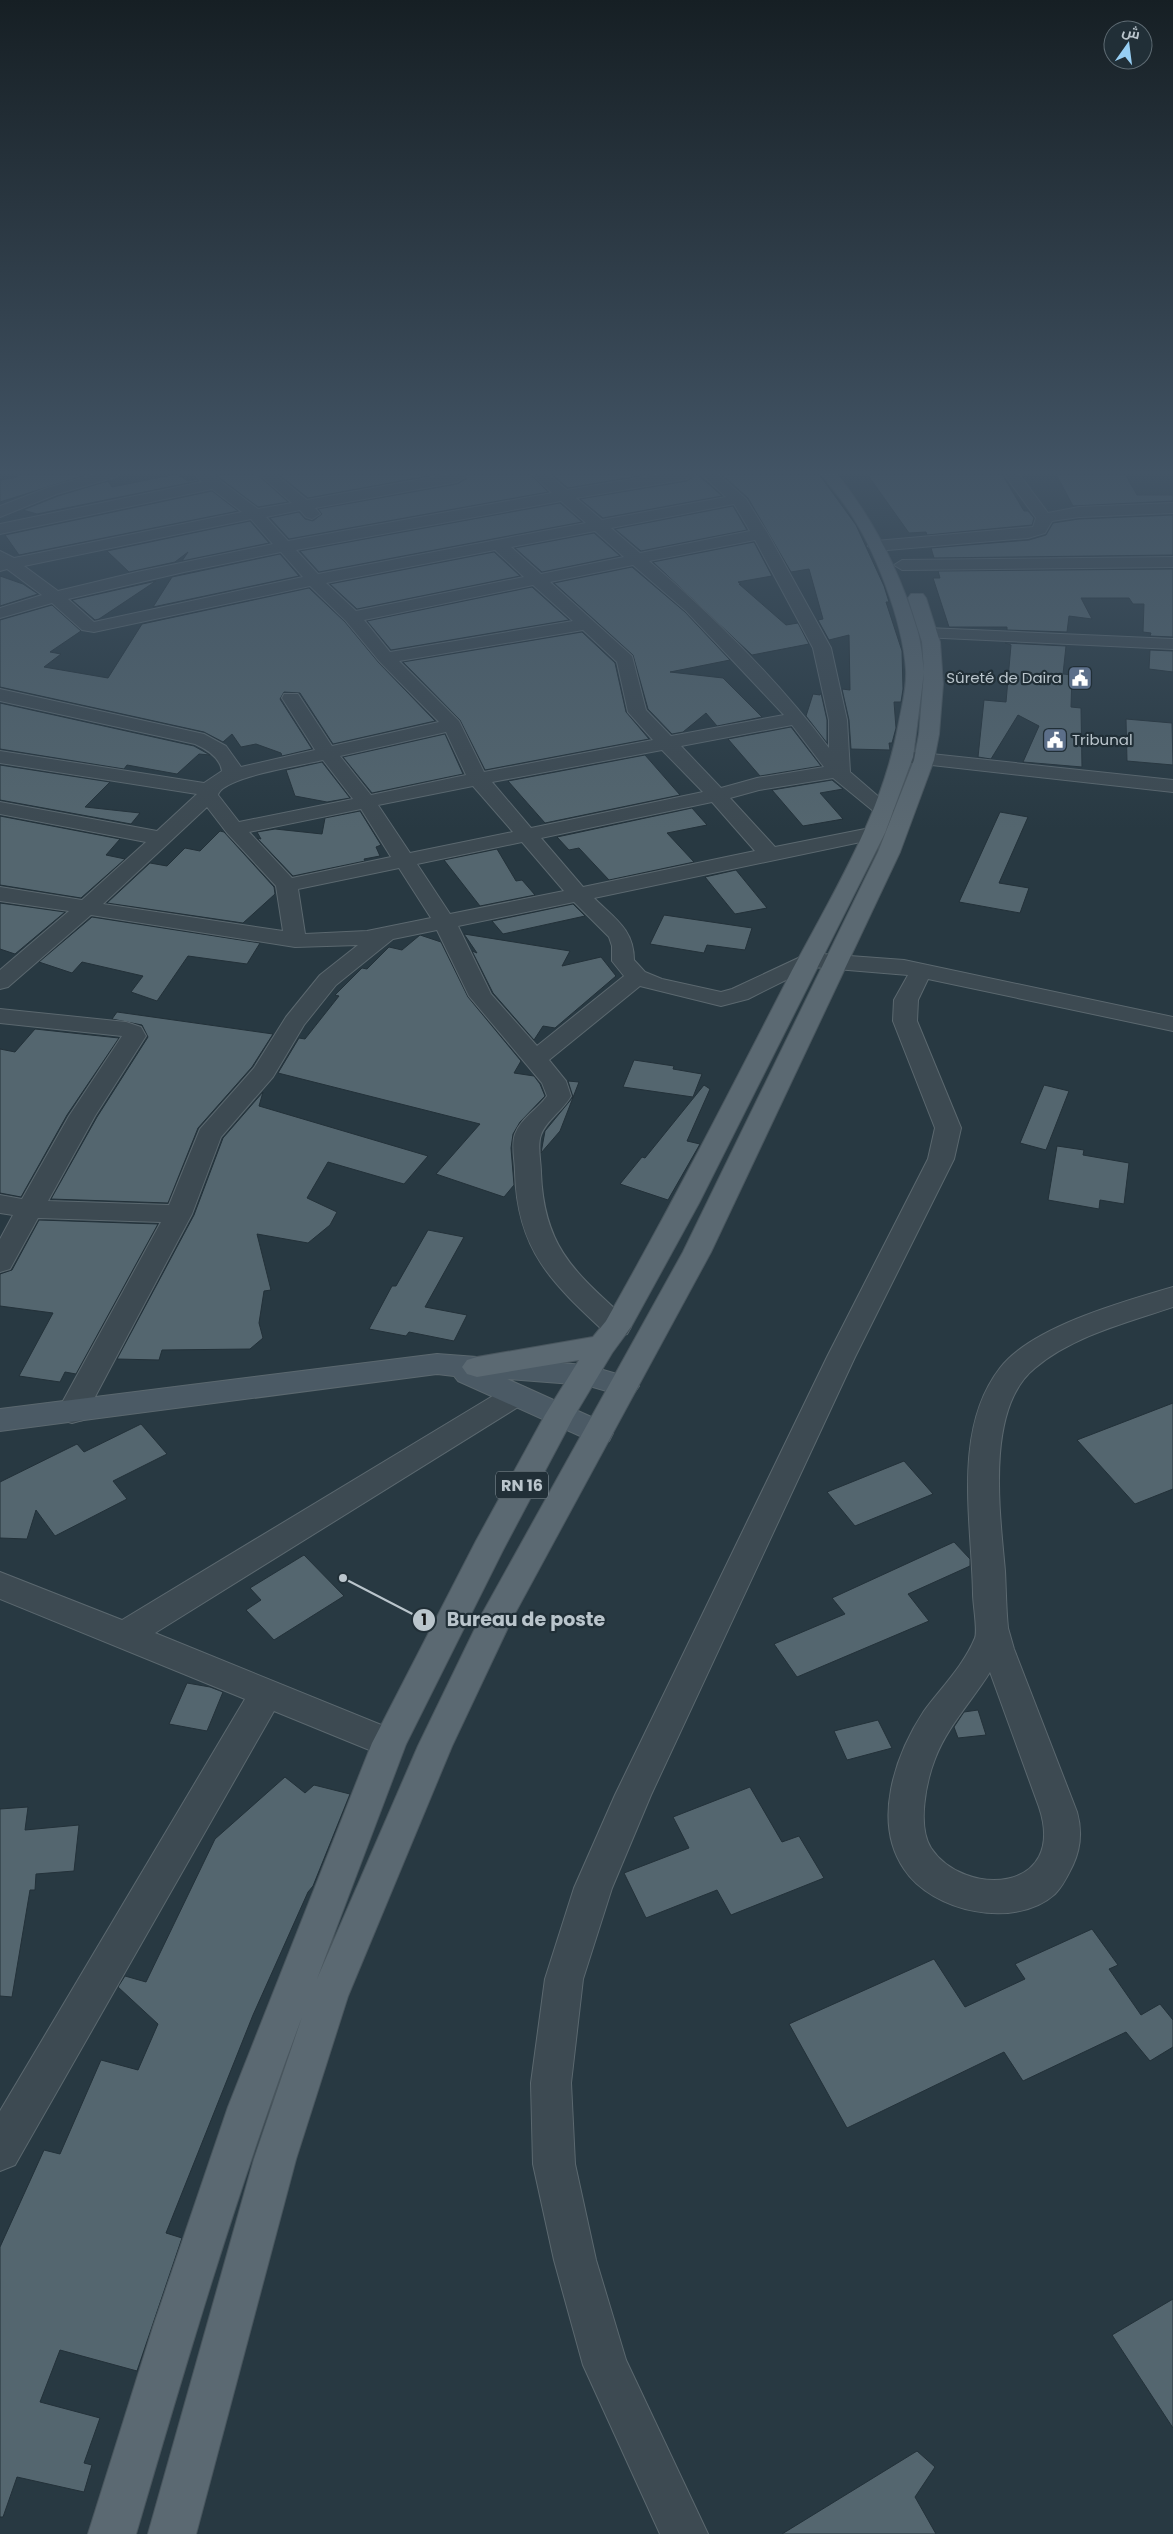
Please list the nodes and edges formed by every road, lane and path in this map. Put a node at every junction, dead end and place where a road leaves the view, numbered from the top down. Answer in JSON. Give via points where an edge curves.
{"nodes":[{"id":1,"x":50,"y":592,"type":"edge"},
{"id":2,"x":72,"y":592,"type":"edge"},
{"id":3,"x":257,"y":592,"type":"edge"},
{"id":4,"x":327,"y":592,"type":"edge"},
{"id":5,"x":475,"y":592,"type":"edge"},
{"id":6,"x":550,"y":592,"type":"edge"},
{"id":7,"x":676,"y":592,"type":"edge"},
{"id":8,"x":792,"y":592,"type":"edge"},
{"id":9,"x":898,"y":592,"type":"edge"},
{"id":10,"x":912,"y":592,"type":"edge"},
{"id":11,"x":56,"y":596,"type":"junction"},
{"id":12,"x":0,"y":613,"type":"edge"},
{"id":13,"x":352,"y":617,"type":"junction"},
{"id":14,"x":587,"y":624,"type":"junction"},
{"id":15,"x":928,"y":633,"type":"junction"},
{"id":16,"x":1173,"y":644,"type":"edge"},
{"id":17,"x":386,"y":658,"type":"junction"},
{"id":18,"x":0,"y":695,"type":"edge"},
{"id":19,"x":291,"y":698,"type":"dead end"},
{"id":20,"x":797,"y":718,"type":"junction"},
{"id":21,"x":452,"y":725,"type":"junction"},
{"id":22,"x":668,"y":742,"type":"junction"},
{"id":23,"x":327,"y":753,"type":"junction"},
{"id":24,"x":0,"y":757,"type":"edge"},
{"id":25,"x":913,"y":758,"type":"junction"},
{"id":26,"x":838,"y":772,"type":"junction"},
{"id":27,"x":228,"y":776,"type":"junction"},
{"id":28,"x":478,"y":779,"type":"junction"},
{"id":29,"x":1173,"y":786,"type":"edge"},
{"id":30,"x":208,"y":793,"type":"junction"},
{"id":31,"x":717,"y":795,"type":"junction"},
{"id":32,"x":366,"y":802,"type":"junction"},
{"id":33,"x":0,"y":808,"type":"edge"},
{"id":34,"x":880,"y":821,"type":"junction"},
{"id":35,"x":234,"y":829,"type":"junction"},
{"id":36,"x":526,"y":834,"type":"junction"},
{"id":37,"x":160,"y":838,"type":"junction"},
{"id":38,"x":769,"y":854,"type":"junction"},
{"id":39,"x":403,"y":859,"type":"junction"},
{"id":40,"x":286,"y":885,"type":"junction"},
{"id":41,"x":577,"y":893,"type":"junction"},
{"id":42,"x":0,"y":894,"type":"edge"},
{"id":43,"x":87,"y":907,"type":"junction"},
{"id":44,"x":444,"y":921,"type":"junction"},
{"id":45,"x":388,"y":933,"type":"junction"},
{"id":46,"x":295,"y":940,"type":"junction"},
{"id":47,"x":318,"y":942,"type":"junction"},
{"id":48,"x":823,"y":962,"type":"junction"},
{"id":49,"x":921,"y":971,"type":"junction"},
{"id":50,"x":637,"y":977,"type":"junction"},
{"id":51,"x":328,"y":980,"type":"junction"},
{"id":52,"x":0,"y":982,"type":"edge"},
{"id":53,"x":0,"y":1016,"type":"edge"},
{"id":54,"x":1173,"y":1024,"type":"edge"},
{"id":55,"x":535,"y":1060,"type":"junction"},
{"id":56,"x":0,"y":1204,"type":"edge"},
{"id":57,"x":28,"y":1209,"type":"junction"},
{"id":58,"x":179,"y":1214,"type":"junction"},
{"id":59,"x":0,"y":1263,"type":"edge"},
{"id":60,"x":1173,"y":1297,"type":"edge"},
{"id":61,"x":609,"y":1336,"type":"junction"},
{"id":62,"x":464,"y":1367,"type":"junction"},
{"id":63,"x":586,"y":1375,"type":"junction"},
{"id":64,"x":624,"y":1386,"type":"junction"},
{"id":65,"x":516,"y":1395,"type":"junction"},
{"id":66,"x":72,"y":1412,"type":"junction"},
{"id":67,"x":560,"y":1415,"type":"junction"},
{"id":68,"x":0,"y":1420,"type":"edge"},
{"id":69,"x":598,"y":1433,"type":"junction"},
{"id":70,"x":0,"y":1585,"type":"edge"},
{"id":71,"x":126,"y":1635,"type":"junction"},
{"id":72,"x":993,"y":1637,"type":"junction"},
{"id":73,"x":266,"y":1694,"type":"junction"},
{"id":74,"x":389,"y":1743,"type":"junction"},
{"id":75,"x":0,"y":2150,"type":"edge"},
{"id":76,"x":112,"y":2534,"type":"edge"},
{"id":77,"x":172,"y":2534,"type":"edge"},
{"id":78,"x":684,"y":2534,"type":"edge"}],
"edges":[{"from":1,"to":11,"type":"street"},
{"from":2,"to":11,"type":"street"},
{"from":3,"to":11,"type":"street","via":[[94,627],[88,626]]},
{"from":4,"to":13,"type":"street"},
{"from":5,"to":13,"type":"street"},
{"from":6,"to":14,"type":"street"},
{"from":7,"to":20,"type":"street"},
{"from":8,"to":26,"type":"street","via":[[822,648],[838,720]]},
{"from":9,"to":25,"type":"main road","number":"RN 16","via":[[908,627],[915,672],[911,710]]},
{"from":10,"to":15,"type":"main road","number":"RN 16"},
{"from":11,"to":12,"type":"street"},
{"from":13,"to":17,"type":"street"},
{"from":14,"to":17,"type":"street"},
{"from":14,"to":22,"type":"street","via":[[626,660],[637,712]]},
{"from":15,"to":16,"type":"street"},
{"from":15,"to":25,"type":"main road","number":"RN 16","via":[[934,684],[929,734]]},
{"from":17,"to":21,"type":"street"},
{"from":18,"to":27,"type":"street","via":[[197,738],[224,755],[231,764]]},
{"from":19,"to":23,"type":"street"},
{"from":20,"to":22,"type":"street"},
{"from":20,"to":26,"type":"street"},
{"from":21,"to":23,"type":"street"},
{"from":21,"to":28,"type":"street"},
{"from":22,"to":28,"type":"street"},
{"from":22,"to":31,"type":"street"},
{"from":23,"to":27,"type":"street"},
{"from":23,"to":32,"type":"street"},
{"from":24,"to":30,"type":"street"},
{"from":25,"to":29,"type":"street"},
{"from":25,"to":34,"type":"main road","number":"RN 16"},
{"from":25,"to":48,"type":"main road","number":"RN 16","via":[[889,852]]},
{"from":26,"to":31,"type":"street","via":[[757,784]]},
{"from":26,"to":34,"type":"street"},
{"from":27,"to":30,"type":"street"},
{"from":28,"to":32,"type":"street"},
{"from":28,"to":36,"type":"street"},
{"from":30,"to":35,"type":"street"},
{"from":30,"to":37,"type":"street"},
{"from":31,"to":36,"type":"street"},
{"from":31,"to":38,"type":"street"},
{"from":32,"to":35,"type":"street"},
{"from":32,"to":39,"type":"street"},
{"from":33,"to":37,"type":"street"},
{"from":34,"to":38,"type":"street"},
{"from":34,"to":48,"type":"main road","number":"RN 16"},
{"from":35,"to":40,"type":"street"},
{"from":36,"to":39,"type":"street"},
{"from":36,"to":41,"type":"street"},
{"from":37,"to":43,"type":"street"},
{"from":38,"to":41,"type":"street"},
{"from":39,"to":40,"type":"street"},
{"from":39,"to":44,"type":"street"},
{"from":40,"to":46,"type":"street"},
{"from":41,"to":44,"type":"street"},
{"from":41,"to":50,"type":"street","via":[[618,935],[623,946],[623,961]]},
{"from":42,"to":43,"type":"street"},
{"from":43,"to":46,"type":"street"},
{"from":43,"to":52,"type":"street"},
{"from":44,"to":45,"type":"street"},
{"from":44,"to":55,"type":"street","via":[[481,996]]},
{"from":45,"to":47,"type":"street"},
{"from":45,"to":51,"type":"street"},
{"from":46,"to":47,"type":"street"},
{"from":47,"to":51,"type":"street","via":[[317,955]]},
{"from":48,"to":49,"type":"street"},
{"from":48,"to":50,"type":"street","via":[[721,999]]},
{"from":48,"to":61,"type":"main road","number":"RN 16"},
{"from":48,"to":64,"type":"main road","number":"RN 16","via":[[696,1252]]},
{"from":49,"to":54,"type":"street"},
{"from":49,"to":78,"type":"street","via":[[906,1000],[906,1021],[948,1128],[941,1159],[841,1357],[633,1795],[593,1888],[564,1978],[551,2083],[554,2164],[575,2260],[605,2365]]},
{"from":50,"to":55,"type":"street"},
{"from":51,"to":58,"type":"street","via":[[294,1022],[264,1072],[209,1134]]},
{"from":53,"to":57,"type":"street","via":[[126,1029],[134,1033]]},
{"from":55,"to":61,"type":"street","via":[[554,1081],[559,1096],[530,1129],[527,1140],[530,1206],[535,1228],[549,1256]]},
{"from":56,"to":57,"type":"street"},
{"from":57,"to":58,"type":"street"},
{"from":57,"to":59,"type":"street"},
{"from":58,"to":66,"type":"street"},
{"from":60,"to":72,"type":"street","via":[[1074,1332],[1037,1351],[1011,1373],[994,1401],[987,1438],[984,1508]]},
{"from":61,"to":62,"type":"main road"},
{"from":61,"to":63,"type":"main road","number":"RN 16"},
{"from":62,"to":63,"type":"street"},
{"from":62,"to":65,"type":"street"},
{"from":62,"to":66,"type":"street","via":[[437,1364],[406,1367]]},
{"from":63,"to":64,"type":"street"},
{"from":63,"to":67,"type":"main road","number":"RN 16"},
{"from":64,"to":69,"type":"main road","number":"RN 16"},
{"from":65,"to":67,"type":"street"},
{"from":65,"to":71,"type":"street"},
{"from":66,"to":68,"type":"street"},
{"from":67,"to":69,"type":"street"},
{"from":67,"to":74,"type":"main road","number":"RN 16"},
{"from":69,"to":77,"type":"main road","number":"RN 16","via":[[498,1614],[434,1746],[329,1996],[274,2159]]},
{"from":70,"to":71,"type":"street"},
{"from":71,"to":73,"type":"street"},
{"from":72,"to":72,"type":"street","via":[[930,1734],[912,1772],[906,1809],[908,1842],[922,1868],[972,1894],[1000,1897],[1027,1892],[1044,1882],[1056,1865],[1061,1849],[1062,1825]]},
{"from":73,"to":74,"type":"street"},
{"from":73,"to":75,"type":"street"},
{"from":74,"to":76,"type":"main road","number":"RN 16","via":[[248,2107],[175,2327]]}]}
